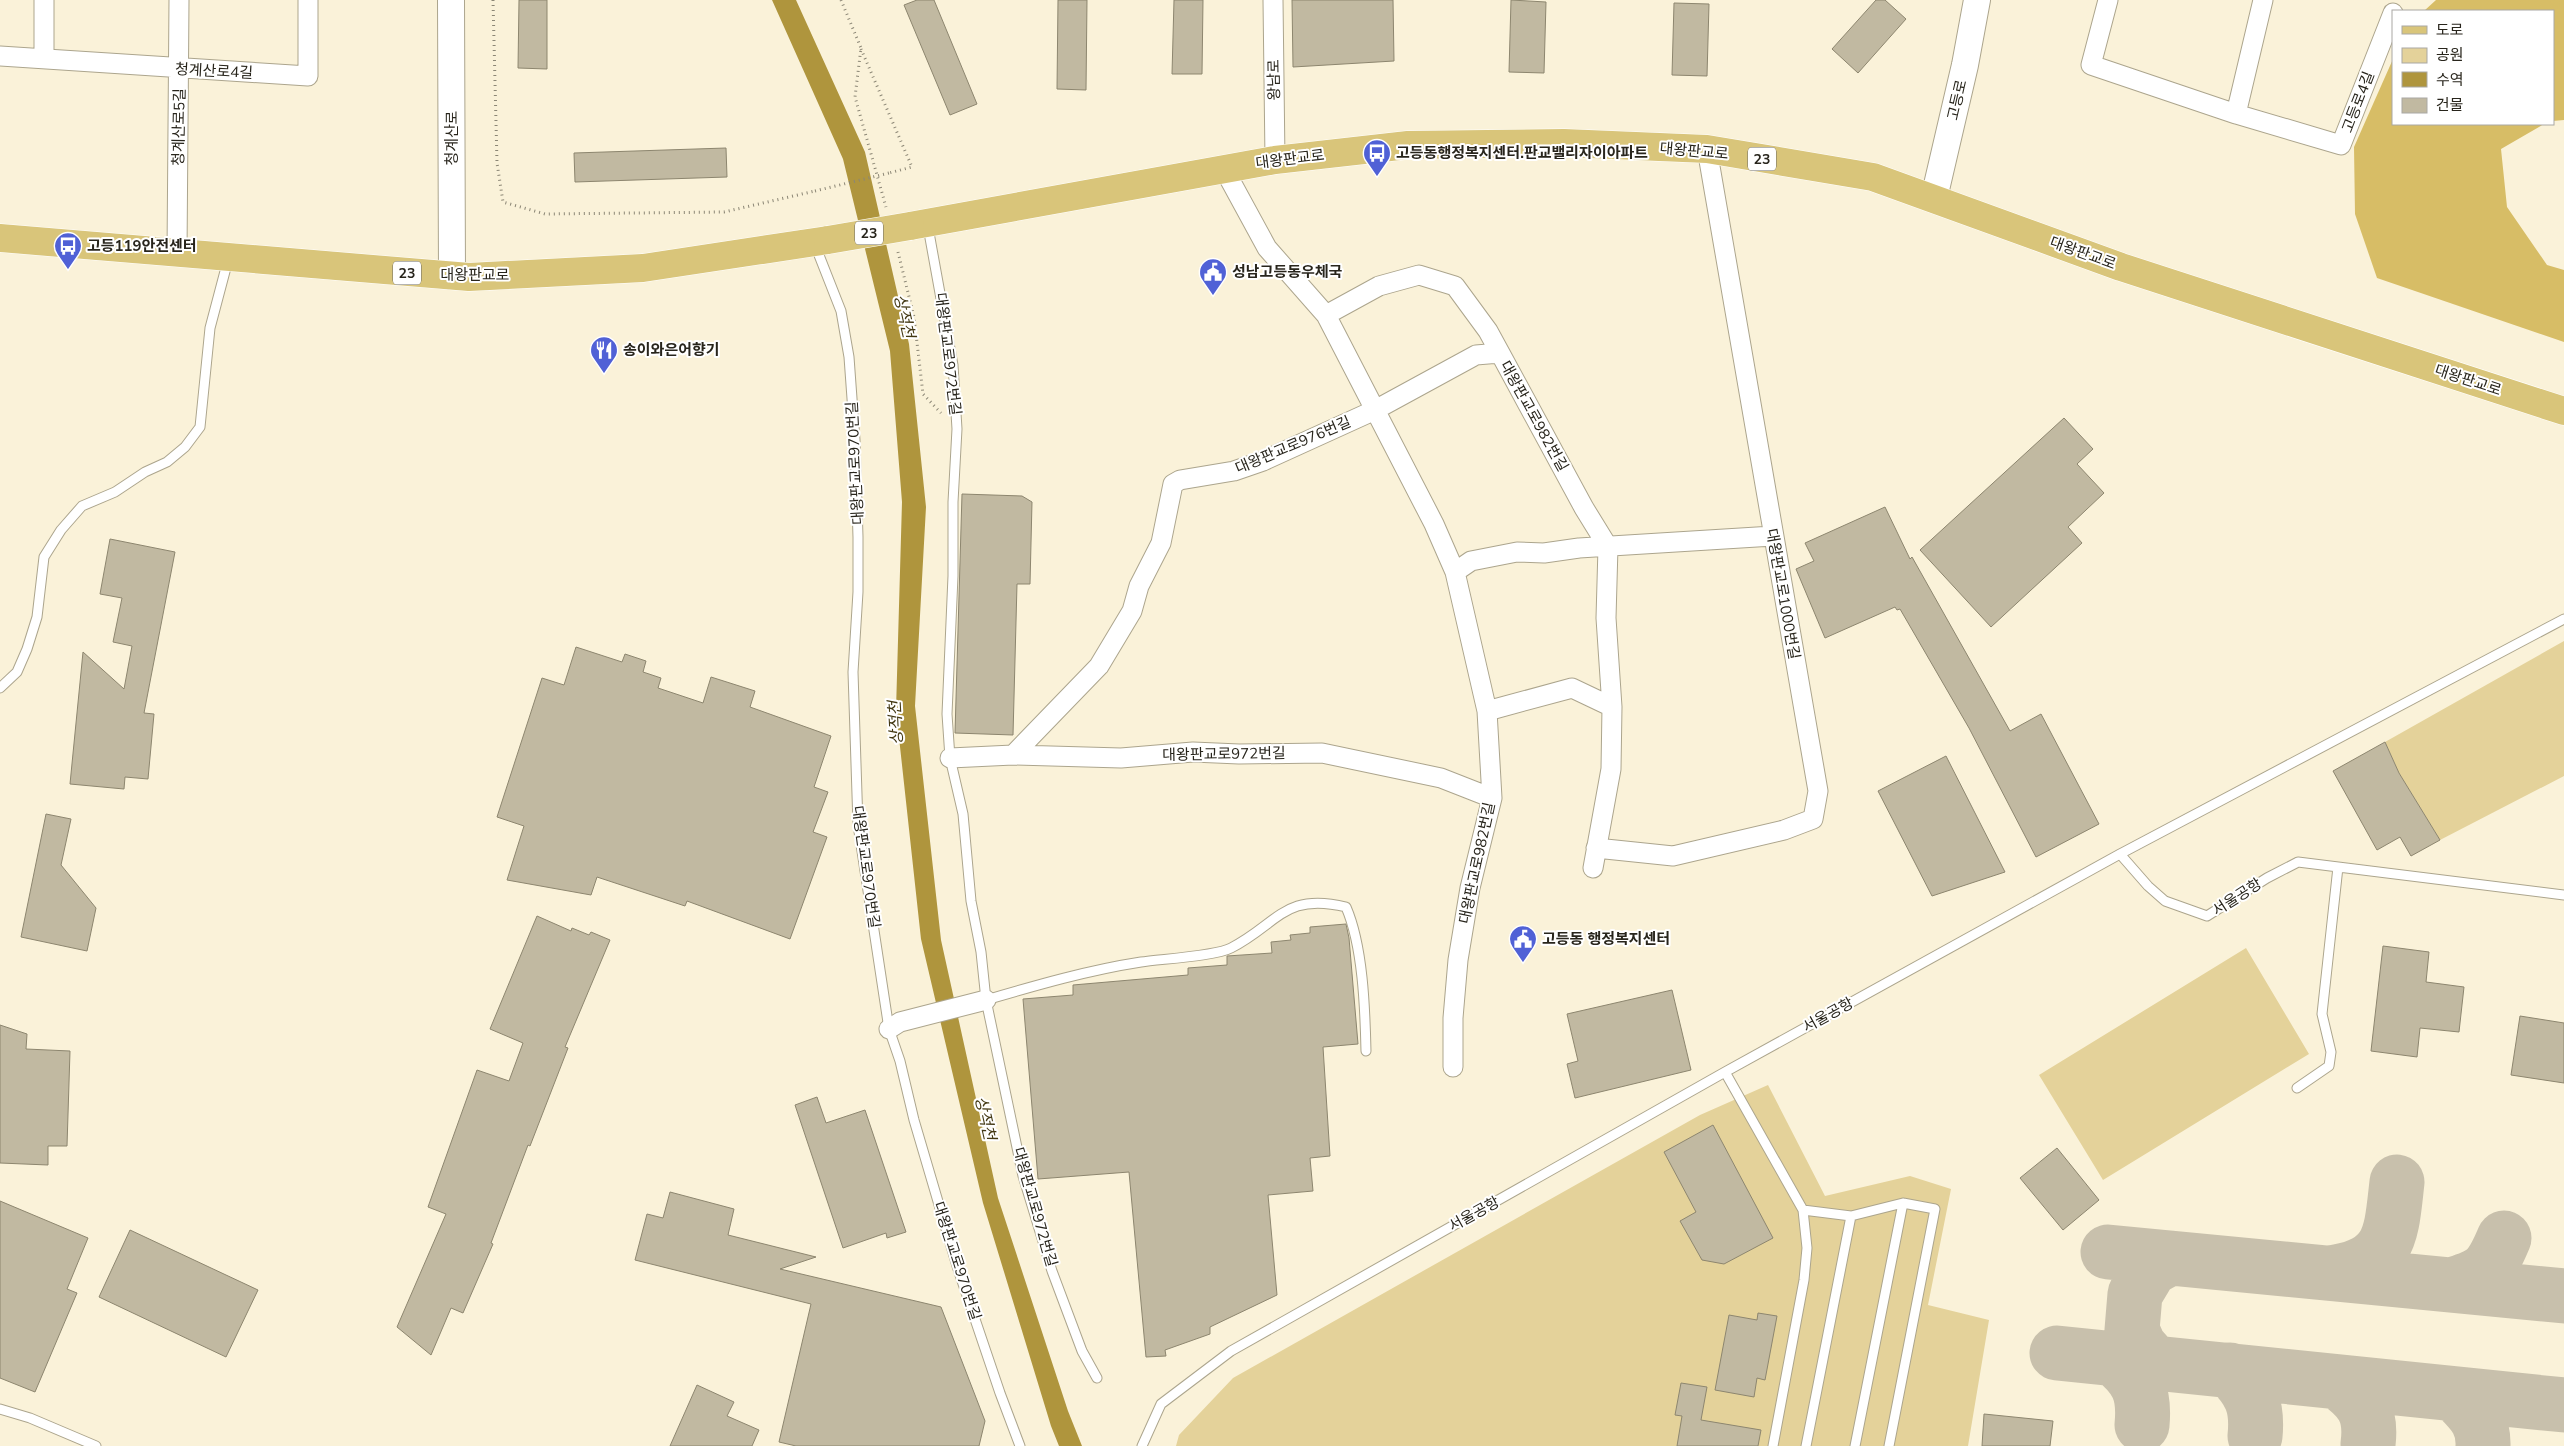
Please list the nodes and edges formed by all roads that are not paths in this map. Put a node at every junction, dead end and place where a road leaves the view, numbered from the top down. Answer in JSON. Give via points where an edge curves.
{"nodes":[{"id":1,"x":44,"y":0,"type":"edge"},
{"id":2,"x":179,"y":0,"type":"edge"},
{"id":3,"x":308,"y":0,"type":"edge"},
{"id":4,"x":451,"y":0,"type":"edge"},
{"id":5,"x":1273,"y":0,"type":"edge"},
{"id":6,"x":1977,"y":0,"type":"edge"},
{"id":7,"x":2108,"y":0,"type":"edge"},
{"id":8,"x":2263,"y":0,"type":"edge"},
{"id":9,"x":2392,"y":15,"type":"edge"},
{"id":10,"x":0,"y":56,"type":"edge"},
{"id":11,"x":44,"y":59,"type":"junction"},
{"id":12,"x":179,"y":69,"type":"junction"},
{"id":13,"x":2236,"y":114,"type":"junction"},
{"id":14,"x":1707,"y":149,"type":"junction"},
{"id":15,"x":1275,"y":160,"type":"junction"},
{"id":16,"x":1224,"y":168,"type":"junction"},
{"id":17,"x":1934,"y":198,"type":"junction"},
{"id":18,"x":919,"y":223,"type":"junction"},
{"id":19,"x":0,"y":238,"type":"edge"},
{"id":20,"x":821,"y":242,"type":"junction"},
{"id":21,"x":177,"y":254,"type":"junction"},
{"id":22,"x":229,"y":258,"type":"junction"},
{"id":23,"x":452,"y":276,"type":"junction"},
{"id":24,"x":1326,"y":315,"type":"junction"},
{"id":25,"x":1500,"y":353,"type":"junction"},
{"id":26,"x":1375,"y":410,"type":"junction"},
{"id":27,"x":2564,"y":411,"type":"edge"},
{"id":28,"x":1773,"y":536,"type":"junction"},
{"id":29,"x":1608,"y":547,"type":"junction"},
{"id":30,"x":1455,"y":572,"type":"junction"},
{"id":31,"x":2564,"y":619,"type":"edge"},
{"id":32,"x":0,"y":688,"type":"edge"},
{"id":33,"x":1612,"y":707,"type":"junction"},
{"id":34,"x":1487,"y":711,"type":"junction"},
{"id":35,"x":1013,"y":755,"type":"junction"},
{"id":36,"x":950,"y":758,"type":"junction"},
{"id":37,"x":1492,"y":798,"type":"junction"},
{"id":38,"x":1596,"y":848,"type":"junction"},
{"id":39,"x":2120,"y":854,"type":"junction"},
{"id":40,"x":2338,"y":867,"type":"junction"},
{"id":41,"x":1593,"y":868,"type":"dead end"},
{"id":42,"x":2564,"y":896,"type":"edge"},
{"id":43,"x":981,"y":1002,"type":"junction"},
{"id":44,"x":895,"y":1025,"type":"junction"},
{"id":45,"x":1366,"y":1051,"type":"dead end"},
{"id":46,"x":1453,"y":1066,"type":"dead end"},
{"id":47,"x":1725,"y":1072,"type":"junction"},
{"id":48,"x":2297,"y":1088,"type":"dead end"},
{"id":49,"x":1903,"y":1203,"type":"junction"},
{"id":50,"x":1803,"y":1210,"type":"junction"},
{"id":51,"x":1851,"y":1216,"type":"junction"},
{"id":52,"x":1097,"y":1378,"type":"dead end"},
{"id":53,"x":0,"y":1409,"type":"edge"},
{"id":54,"x":96,"y":1446,"type":"edge"},
{"id":55,"x":1020,"y":1446,"type":"edge"},
{"id":56,"x":1142,"y":1446,"type":"edge"},
{"id":57,"x":1773,"y":1446,"type":"edge"},
{"id":58,"x":1806,"y":1446,"type":"edge"},
{"id":59,"x":1855,"y":1446,"type":"edge"},
{"id":60,"x":1889,"y":1446,"type":"edge"}],
"edges":[{"from":1,"to":11,"type":"street"},
{"from":2,"to":12,"type":"street","name":"청계산로5길"},
{"from":3,"to":12,"type":"street","name":"청계산로4길","via":[[308,76]]},
{"from":4,"to":23,"type":"main road","name":"청계산로"},
{"from":5,"to":15,"type":"street","name":"왕남로"},
{"from":6,"to":17,"type":"main road","name":"고등로"},
{"from":7,"to":13,"type":"street","name":"고등로4길","via":[[2090,65]]},
{"from":8,"to":13,"type":"street"},
{"from":9,"to":13,"type":"street","name":"고등로4길","via":[[2341,145]]},
{"from":10,"to":11,"type":"street","name":"청계산로4길"},
{"from":11,"to":12,"type":"street","name":"청계산로4길"},
{"from":12,"to":21,"type":"street","name":"청계산로5길"},
{"from":14,"to":15,"type":"main road","name":"대왕판교로","number":"23","via":[[1564,143],[1408,145]]},
{"from":14,"to":17,"type":"main road","name":"대왕판교로","number":"23","via":[[1873,177]]},
{"from":14,"to":28,"type":"street","name":"대왕판교로1000번길"},
{"from":15,"to":16,"type":"main road","name":"대왕판교로","number":"23"},
{"from":16,"to":18,"type":"main road","name":"대왕판교로","number":"23"},
{"from":16,"to":24,"type":"street","name":"대왕판교로982번길","via":[[1267,248]]},
{"from":17,"to":27,"type":"main road","name":"대왕판교로","number":"23","via":[[2121,267]]},
{"from":18,"to":20,"type":"main road","number":"23","bridge":true},
{"from":18,"to":36,"type":"lane","name":"대왕판교로972번길","via":[[953,365],[957,429],[947,714]]},
{"from":19,"to":21,"type":"main road","name":"대왕판교로","number":"23"},
{"from":20,"to":23,"type":"main road","name":"대왕판교로","number":"23","via":[[643,268]]},
{"from":20,"to":44,"type":"lane","name":"대왕판교로970번길","via":[[841,311],[849,357],[855,440],[858,592],[853,672],[858,825]]},
{"from":21,"to":22,"type":"main road","name":"대왕판교로","number":"23"},
{"from":22,"to":23,"type":"main road","name":"대왕판교로","number":"23"},
{"from":22,"to":32,"type":"lane","via":[[210,328],[200,427],[185,447],[167,462],[115,492],[82,506],[62,530],[44,556],[38,617],[27,649],[16,672]]},
{"from":24,"to":25,"type":"street","via":[[1379,286],[1419,275],[1455,286]]},
{"from":24,"to":26,"type":"street","name":"대왕판교로982번길"},
{"from":25,"to":26,"type":"street","name":"대왕판교로982번길","via":[[1476,355]]},
{"from":25,"to":29,"type":"street","name":"대왕판교로982번길"},
{"from":26,"to":30,"type":"street","name":"대왕판교로982번길"},
{"from":26,"to":35,"type":"street","name":"대왕판교로976번길","via":[[1263,461],[1234,471],[1173,484],[1161,543],[1127,619],[1099,666]]},
{"from":28,"to":29,"type":"street"},
{"from":28,"to":38,"type":"street","name":"대왕판교로1000번길","via":[[1818,791],[1812,819],[1784,830],[1673,856]]},
{"from":29,"to":30,"type":"street","via":[[1517,552],[1471,561]]},
{"from":29,"to":33,"type":"street","via":[[1606,618]]},
{"from":30,"to":34,"type":"street","name":"대왕판교로982번길"},
{"from":31,"to":39,"type":"lane"},
{"from":33,"to":34,"type":"street","via":[[1572,688]]},
{"from":33,"to":38,"type":"street","via":[[1611,769]]},
{"from":34,"to":37,"type":"street","name":"대왕판교로982번길"},
{"from":35,"to":36,"type":"street","name":"대왕판교로972번길"},
{"from":35,"to":37,"type":"street","name":"대왕판교로972번길","via":[[1121,758],[1193,752],[1322,753],[1440,778]]},
{"from":36,"to":43,"type":"lane","name":"대왕판교로972번길","via":[[963,814],[971,901],[981,952]]},
{"from":37,"to":46,"type":"street","name":"대왕판교로982번길","via":[[1470,888],[1458,960]]},
{"from":38,"to":41,"type":"street"},
{"from":39,"to":40,"type":"lane","name":"서울공항","via":[[2165,901],[2207,916],[2298,862]]},
{"from":39,"to":47,"type":"lane","name":"서울공항"},
{"from":40,"to":42,"type":"lane","name":"서울공항"},
{"from":40,"to":48,"type":"lane","via":[[2322,1014],[2331,1052],[2329,1066]]},
{"from":43,"to":44,"type":"street"},
{"from":43,"to":45,"type":"lane","via":[[1030,987],[1139,962],[1230,949],[1286,909],[1324,901],[1346,907],[1355,927],[1366,1021]]},
{"from":43,"to":52,"type":"lane","name":"대왕판교로972번길","via":[[1023,1176],[1052,1271],[1082,1351]]},
{"from":44,"to":55,"type":"lane","name":"대왕판교로970번길","via":[[914,1120],[952,1247]]},
{"from":47,"to":50,"type":"lane"},
{"from":47,"to":56,"type":"lane","name":"서울공항","via":[[1231,1351],[1161,1404]]},
{"from":49,"to":51,"type":"lane"},
{"from":49,"to":59,"type":"lane"},
{"from":49,"to":60,"type":"lane","via":[[1936,1209]]},
{"from":50,"to":51,"type":"lane"},
{"from":50,"to":57,"type":"lane","via":[[1807,1248],[1804,1280]]},
{"from":51,"to":58,"type":"lane"},
{"from":53,"to":54,"type":"lane"}]}
